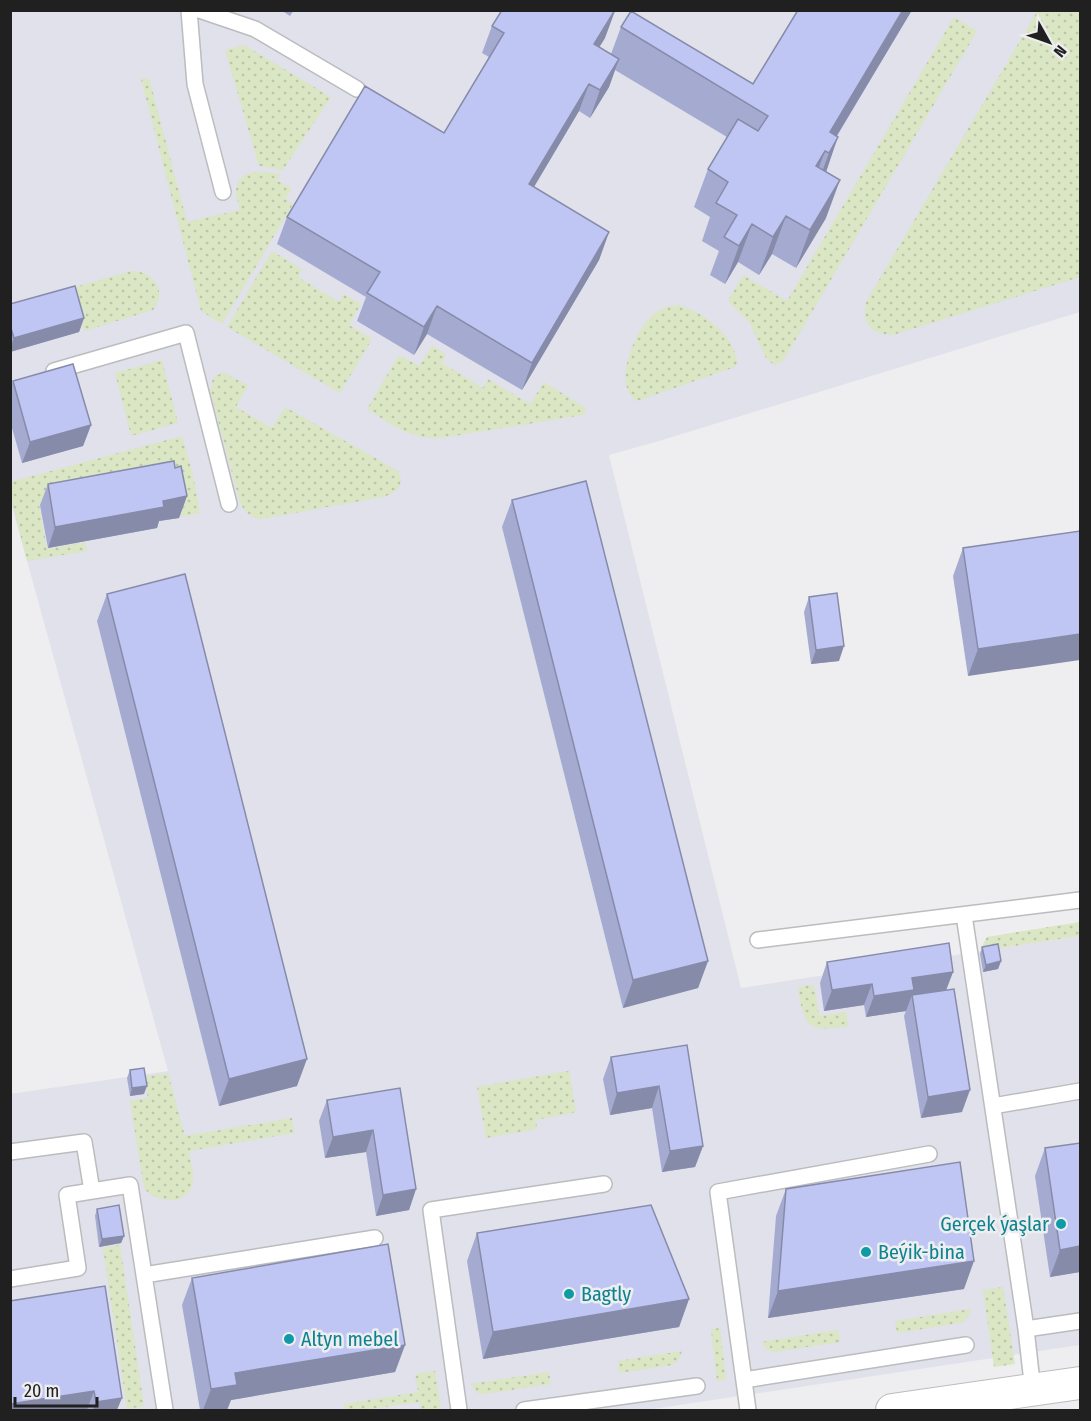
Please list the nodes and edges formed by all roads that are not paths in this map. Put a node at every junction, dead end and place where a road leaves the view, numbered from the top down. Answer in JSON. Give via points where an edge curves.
{"nodes":[{"id":1,"x":189,"y":10,"type":"edge"},
{"id":2,"x":199,"y":10,"type":"edge"},
{"id":3,"x":357,"y":89,"type":"dead end"},
{"id":4,"x":223,"y":192,"type":"dead end"},
{"id":5,"x":40,"y":375,"type":"edge"},
{"id":6,"x":229,"y":504,"type":"dead end"},
{"id":7,"x":1080,"y":900,"type":"edge"},
{"id":8,"x":964,"y":915,"type":"junction"},
{"id":9,"x":758,"y":940,"type":"dead end"},
{"id":10,"x":1080,"y":1091,"type":"edge"},
{"id":11,"x":993,"y":1106,"type":"junction"},
{"id":12,"x":10,"y":1152,"type":"edge"},
{"id":13,"x":929,"y":1154,"type":"dead end"},
{"id":14,"x":604,"y":1184,"type":"dead end"},
{"id":15,"x":92,"y":1191,"type":"junction"},
{"id":16,"x":375,"y":1238,"type":"dead end"},
{"id":17,"x":144,"y":1275,"type":"junction"},
{"id":18,"x":10,"y":1279,"type":"edge"},
{"id":19,"x":1080,"y":1321,"type":"edge"},
{"id":20,"x":1026,"y":1329,"type":"junction"},
{"id":21,"x":966,"y":1345,"type":"dead end"},
{"id":22,"x":744,"y":1380,"type":"junction"},
{"id":23,"x":1080,"y":1383,"type":"edge"},
{"id":24,"x":697,"y":1386,"type":"dead end"},
{"id":25,"x":1033,"y":1391,"type":"junction"},
{"id":26,"x":165,"y":1410,"type":"edge"},
{"id":27,"x":459,"y":1410,"type":"edge"},
{"id":28,"x":524,"y":1410,"type":"edge"},
{"id":29,"x":748,"y":1410,"type":"edge"},
{"id":30,"x":892,"y":1410,"type":"edge"},
{"id":31,"x":1005,"y":1410,"type":"edge"}],
"edges":[{"from":1,"to":4,"type":"lane","via":[[195,84]]},
{"from":2,"to":3,"type":"lane","via":[[255,29]]},
{"from":5,"to":6,"type":"lane","via":[[186,333]]},
{"from":7,"to":8,"type":"lane"},
{"from":8,"to":9,"type":"lane"},
{"from":8,"to":11,"type":"lane"},
{"from":10,"to":11,"type":"lane"},
{"from":11,"to":20,"type":"lane"},
{"from":12,"to":15,"type":"lane","via":[[84,1142]]},
{"from":13,"to":22,"type":"lane","via":[[718,1192]]},
{"from":14,"to":27,"type":"lane","via":[[431,1210]]},
{"from":15,"to":17,"type":"lane","via":[[130,1185]]},
{"from":15,"to":18,"type":"lane","via":[[67,1195],[78,1268]]},
{"from":16,"to":17,"type":"lane"},
{"from":17,"to":26,"type":"lane"},
{"from":19,"to":20,"type":"lane"},
{"from":20,"to":25,"type":"lane"},
{"from":21,"to":22,"type":"lane"},
{"from":22,"to":29,"type":"lane"},
{"from":23,"to":25,"type":"street"},
{"from":24,"to":28,"type":"lane"},
{"from":25,"to":30,"type":"street"},
{"from":25,"to":31,"type":"street"}]}
